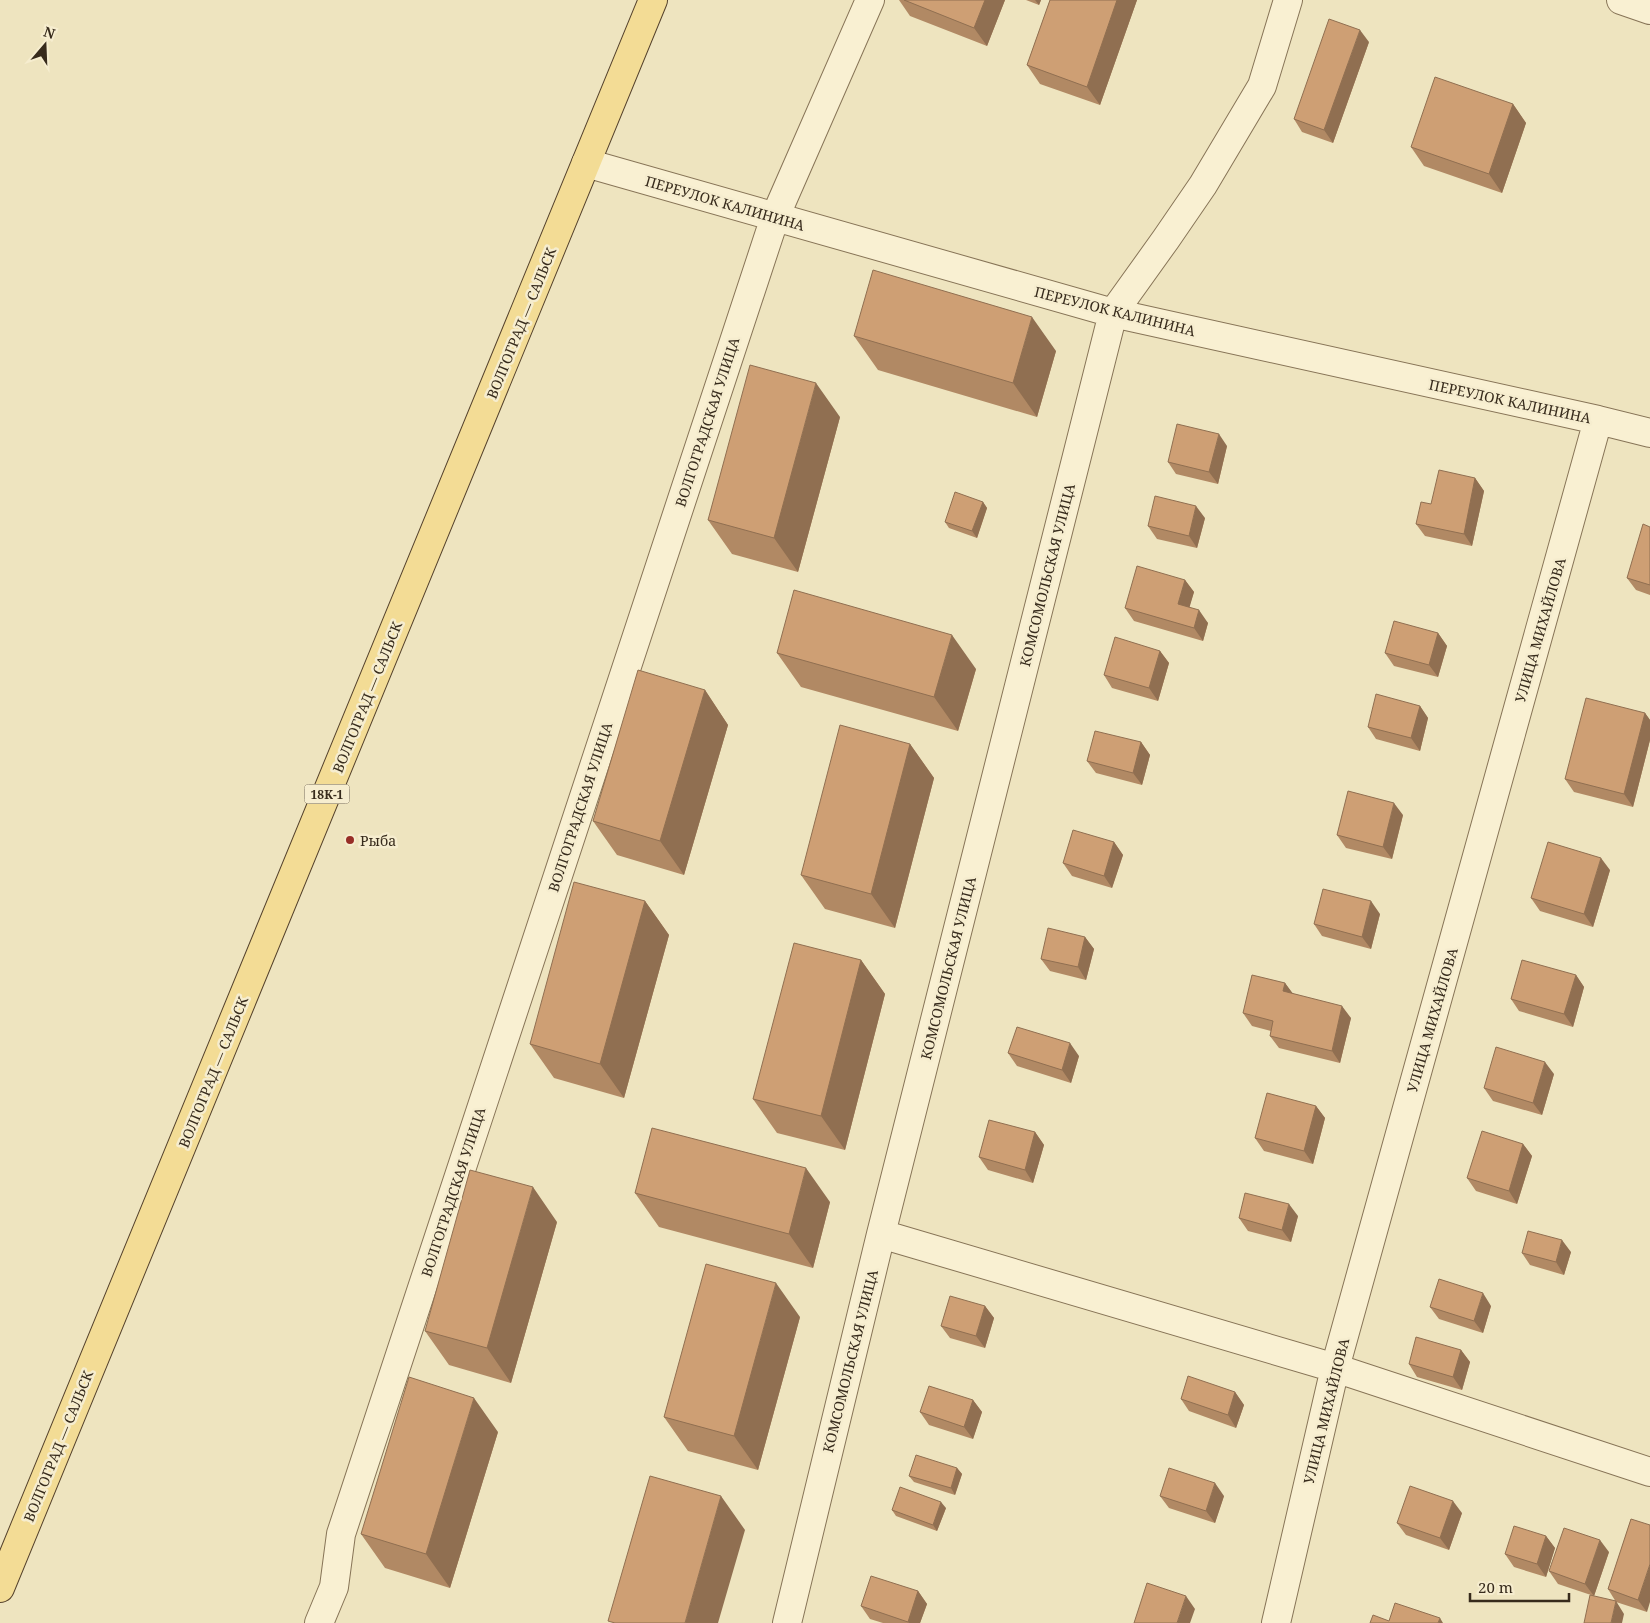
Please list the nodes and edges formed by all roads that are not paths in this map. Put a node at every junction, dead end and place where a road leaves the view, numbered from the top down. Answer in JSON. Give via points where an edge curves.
{"nodes":[{"id":1,"x":653,"y":0,"type":"edge"},
{"id":2,"x":870,"y":0,"type":"edge"},
{"id":3,"x":1288,"y":0,"type":"edge"},
{"id":4,"x":1621,"y":0,"type":"edge"},
{"id":5,"x":1650,"y":10,"type":"edge"},
{"id":6,"x":586,"y":163,"type":"junction"},
{"id":7,"x":775,"y":218,"type":"junction"},
{"id":8,"x":1113,"y":313,"type":"junction"},
{"id":9,"x":1598,"y":420,"type":"junction"},
{"id":10,"x":1650,"y":433,"type":"edge"},
{"id":11,"x":881,"y":1234,"type":"junction"},
{"id":12,"x":1335,"y":1368,"type":"junction"},
{"id":13,"x":1650,"y":1472,"type":"edge"},
{"id":14,"x":0,"y":1588,"type":"edge"},
{"id":15,"x":319,"y":1623,"type":"edge"},
{"id":16,"x":786,"y":1623,"type":"edge"},
{"id":17,"x":1276,"y":1623,"type":"edge"}],
"edges":[{"from":1,"to":6,"type":"main road","name":"ВОЛГОГРАД — САЛЬСК","number":"18К-1"},
{"from":2,"to":7,"type":"street","name":"ВОЛГОГРАДСКАЯ УЛИЦА"},
{"from":3,"to":8,"type":"street","via":[[1262,86],[1203,185]]},
{"from":4,"to":5,"type":"street"},
{"from":6,"to":7,"type":"street","name":"ПЕРЕУЛОК КАЛИНИНА"},
{"from":6,"to":14,"type":"main road","name":"ВОЛГОГРАД — САЛЬСК","number":"18К-1"},
{"from":7,"to":8,"type":"street","name":"ПЕРЕУЛОК КАЛИНИНА"},
{"from":7,"to":15,"type":"street","name":"ВОЛГОГРАДСКАЯ УЛИЦА","via":[[340,1534],[334,1587]]},
{"from":8,"to":9,"type":"street","name":"ПЕРЕУЛОК КАЛИНИНА"},
{"from":8,"to":11,"type":"street","name":"КОМСОМОЛЬСКАЯ УЛИЦА"},
{"from":9,"to":10,"type":"street","name":"ПЕРЕУЛОК КАЛИНИНА"},
{"from":9,"to":12,"type":"street","name":"УЛИЦА МИХАЙЛОВА"},
{"from":11,"to":12,"type":"street"},
{"from":11,"to":16,"type":"street","name":"КОМСОМОЛЬСКАЯ УЛИЦА"},
{"from":12,"to":13,"type":"street"},
{"from":12,"to":17,"type":"street","name":"УЛИЦА МИХАЙЛОВА"}]}
